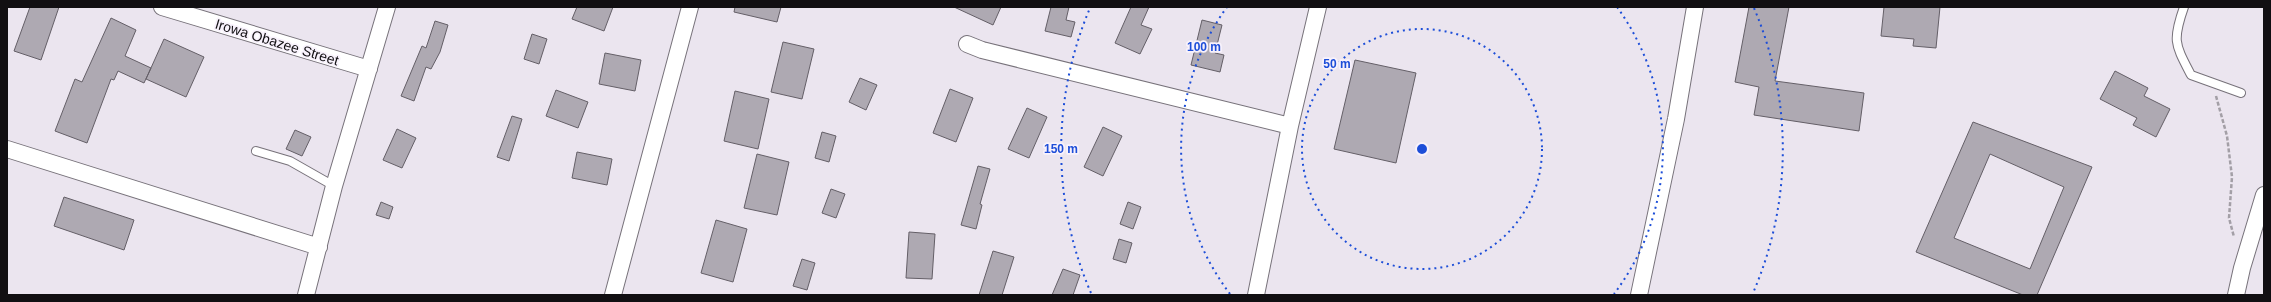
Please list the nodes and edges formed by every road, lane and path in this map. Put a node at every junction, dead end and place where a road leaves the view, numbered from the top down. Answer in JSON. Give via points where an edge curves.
{"nodes":[{"id":1,"x":162,"y":7,"type":"edge"},
{"id":2,"x":387,"y":7,"type":"edge"},
{"id":3,"x":690,"y":7,"type":"edge"},
{"id":4,"x":1318,"y":7,"type":"edge"},
{"id":5,"x":1695,"y":7,"type":"edge"},
{"id":6,"x":2184,"y":7,"type":"edge"},
{"id":7,"x":966,"y":44,"type":"dead end"},
{"id":8,"x":369,"y":69,"type":"junction"},
{"id":9,"x":2212,"y":82,"type":"junction"},
{"id":10,"x":2241,"y":93,"type":"dead end"},
{"id":11,"x":1290,"y":126,"type":"junction"},
{"id":12,"x":7,"y":149,"type":"edge"},
{"id":13,"x":256,"y":151,"type":"dead end"},
{"id":14,"x":334,"y":186,"type":"junction"},
{"id":15,"x":2264,"y":195,"type":"edge"},
{"id":16,"x":2235,"y":240,"type":"dead end"},
{"id":17,"x":320,"y":247,"type":"junction"},
{"id":18,"x":306,"y":295,"type":"edge"},
{"id":19,"x":613,"y":295,"type":"edge"},
{"id":20,"x":1256,"y":295,"type":"edge"},
{"id":21,"x":1639,"y":295,"type":"edge"},
{"id":22,"x":2236,"y":295,"type":"edge"}],
"edges":[{"from":1,"to":8,"type":"street","name":"Irowa Obazee Street"},
{"from":2,"to":8,"type":"street"},
{"from":3,"to":19,"type":"street"},
{"from":4,"to":11,"type":"street"},
{"from":5,"to":21,"type":"street","via":[[1676,119]]},
{"from":6,"to":9,"type":"lane","via":[[2176,30],[2176,46],[2191,75]]},
{"from":7,"to":11,"type":"street"},
{"from":8,"to":14,"type":"street"},
{"from":9,"to":10,"type":"lane"},
{"from":9,"to":16,"type":"path","via":[[2227,136],[2232,177],[2230,218]]},
{"from":11,"to":20,"type":"street"},
{"from":12,"to":17,"type":"street"},
{"from":13,"to":14,"type":"lane","via":[[290,161]]},
{"from":14,"to":17,"type":"street"},
{"from":15,"to":22,"type":"street"},
{"from":17,"to":18,"type":"street"}]}
